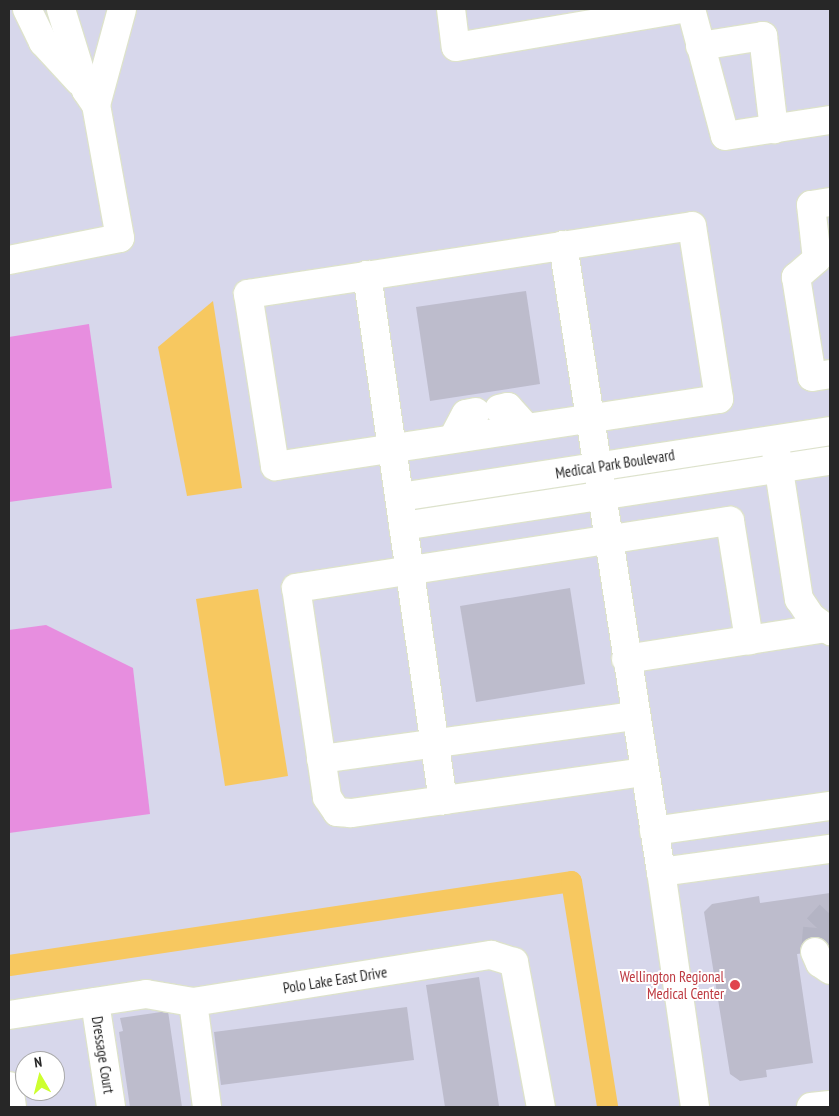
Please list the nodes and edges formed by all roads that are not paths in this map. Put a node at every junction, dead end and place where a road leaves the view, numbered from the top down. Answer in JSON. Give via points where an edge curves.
{"nodes":[{"id":1,"x":27,"y":9,"type":"edge"},
{"id":2,"x":122,"y":9,"type":"edge"},
{"id":3,"x":451,"y":9,"type":"edge"},
{"id":4,"x":680,"y":9,"type":"edge"},
{"id":5,"x":691,"y":9,"type":"edge"},
{"id":6,"x":64,"y":21,"type":"edge"},
{"id":7,"x":114,"y":39,"type":"junction"},
{"id":8,"x":700,"y":46,"type":"junction"},
{"id":9,"x":91,"y":97,"type":"junction"},
{"id":10,"x":830,"y":120,"type":"edge"},
{"id":11,"x":774,"y":129,"type":"junction"},
{"id":12,"x":830,"y":202,"type":"edge"},
{"id":13,"x":563,"y":245,"type":"junction"},
{"id":14,"x":9,"y":260,"type":"edge"},
{"id":15,"x":367,"y":275,"type":"junction"},
{"id":16,"x":830,"y":374,"type":"edge"},
{"id":17,"x":591,"y":416,"type":"junction"},
{"id":18,"x":526,"y":427,"type":"junction"},
{"id":19,"x":830,"y":431,"type":"edge"},
{"id":20,"x":453,"y":438,"type":"junction"},
{"id":21,"x":774,"y":440,"type":"junction"},
{"id":22,"x":393,"y":448,"type":"junction"},
{"id":23,"x":830,"y":461,"type":"edge"},
{"id":24,"x":595,"y":467,"type":"junction"},
{"id":25,"x":779,"y":469,"type":"junction"},
{"id":26,"x":600,"y":496,"type":"junction"},
{"id":27,"x":400,"y":497,"type":"junction"},
{"id":28,"x":403,"y":526,"type":"junction"},
{"id":29,"x":607,"y":539,"type":"junction"},
{"id":30,"x":409,"y":568,"type":"junction"},
{"id":31,"x":828,"y":629,"type":"edge"},
{"id":32,"x":749,"y":640,"type":"junction"},
{"id":33,"x":626,"y":659,"type":"junction"},
{"id":34,"x":635,"y":716,"type":"junction"},
{"id":35,"x":435,"y":743,"type":"junction"},
{"id":36,"x":322,"y":759,"type":"junction"},
{"id":37,"x":644,"y":772,"type":"junction"},
{"id":38,"x":443,"y":801,"type":"junction"},
{"id":39,"x":830,"y":806,"type":"edge"},
{"id":40,"x":654,"y":831,"type":"junction"},
{"id":41,"x":830,"y":849,"type":"edge"},
{"id":42,"x":661,"y":872,"type":"junction"},
{"id":43,"x":95,"y":1002,"type":"junction"},
{"id":44,"x":193,"y":1002,"type":"junction"},
{"id":45,"x":9,"y":1015,"type":"edge"},
{"id":46,"x":9,"y":1086,"type":"edge"},
{"id":47,"x":830,"y":1105,"type":"edge"},
{"id":48,"x":12,"y":1107,"type":"edge"},
{"id":49,"x":111,"y":1107,"type":"edge"},
{"id":50,"x":207,"y":1107,"type":"edge"},
{"id":51,"x":541,"y":1107,"type":"edge"},
{"id":52,"x":695,"y":1107,"type":"edge"},
{"id":53,"x":810,"y":1107,"type":"edge"}],
"edges":[{"from":1,"to":9,"type":"street","via":[[43,42]]},
{"from":2,"to":7,"type":"street"},
{"from":3,"to":4,"type":"street","via":[[456,48]]},
{"from":5,"to":8,"type":"street"},
{"from":6,"to":7,"type":"street","via":[[81,41]]},
{"from":6,"to":9,"type":"street"},
{"from":7,"to":9,"type":"street"},
{"from":8,"to":11,"type":"street","via":[[725,136]]},
{"from":8,"to":11,"type":"street","via":[[763,36]]},
{"from":9,"to":14,"type":"street","via":[[120,238]]},
{"from":10,"to":11,"type":"street"},
{"from":12,"to":16,"type":"street","via":[[811,205],[817,259],[796,277],[812,376]]},
{"from":13,"to":15,"type":"street"},
{"from":13,"to":17,"type":"street"},
{"from":13,"to":17,"type":"street","via":[[692,226],[694,235],[719,399]]},
{"from":15,"to":22,"type":"street"},
{"from":15,"to":22,"type":"street","via":[[248,294],[276,466]]},
{"from":17,"to":18,"type":"street"},
{"from":17,"to":24,"type":"street"},
{"from":18,"to":20,"type":"street"},
{"from":18,"to":20,"type":"street","via":[[508,407],[488,410],[466,414]]},
{"from":19,"to":21,"type":"street","name":"Medical Park Boulevard"},
{"from":20,"to":22,"type":"street"},
{"from":21,"to":24,"type":"street","name":"Medical Park Boulevard"},
{"from":21,"to":25,"type":"street"},
{"from":22,"to":27,"type":"street"},
{"from":23,"to":25,"type":"street","name":"Medical Park Boulevard"},
{"from":24,"to":26,"type":"street"},
{"from":24,"to":27,"type":"street","name":"Medical Park Boulevard"},
{"from":25,"to":26,"type":"street","name":"Medical Park Boulevard"},
{"from":25,"to":31,"type":"street","via":[[799,599],[811,617]]},
{"from":26,"to":28,"type":"street","name":"Medical Park Boulevard"},
{"from":26,"to":29,"type":"street"},
{"from":27,"to":28,"type":"street"},
{"from":28,"to":30,"type":"street"},
{"from":29,"to":30,"type":"street"},
{"from":29,"to":32,"type":"street","via":[[730,521]]},
{"from":29,"to":33,"type":"street"},
{"from":30,"to":35,"type":"street"},
{"from":30,"to":36,"type":"street","via":[[296,588]]},
{"from":31,"to":32,"type":"street"},
{"from":32,"to":33,"type":"street"},
{"from":33,"to":34,"type":"street"},
{"from":34,"to":35,"type":"street"},
{"from":34,"to":37,"type":"street"},
{"from":35,"to":36,"type":"street"},
{"from":35,"to":38,"type":"street"},
{"from":36,"to":38,"type":"street","via":[[328,797],[337,812]]},
{"from":37,"to":38,"type":"street"},
{"from":37,"to":40,"type":"street"},
{"from":39,"to":40,"type":"street"},
{"from":40,"to":42,"type":"street"},
{"from":41,"to":42,"type":"street"},
{"from":42,"to":52,"type":"street"},
{"from":43,"to":44,"type":"street","name":"Polo Lake East Drive","via":[[146,994]]},
{"from":43,"to":45,"type":"street","name":"Polo Lake East Drive"},
{"from":43,"to":49,"type":"street","name":"Dressage Court"},
{"from":44,"to":50,"type":"street"},
{"from":44,"to":51,"type":"street","name":"Polo Lake East Drive","via":[[491,955],[514,962]]},
{"from":46,"to":48,"type":"street"},
{"from":47,"to":53,"type":"street"}]}
